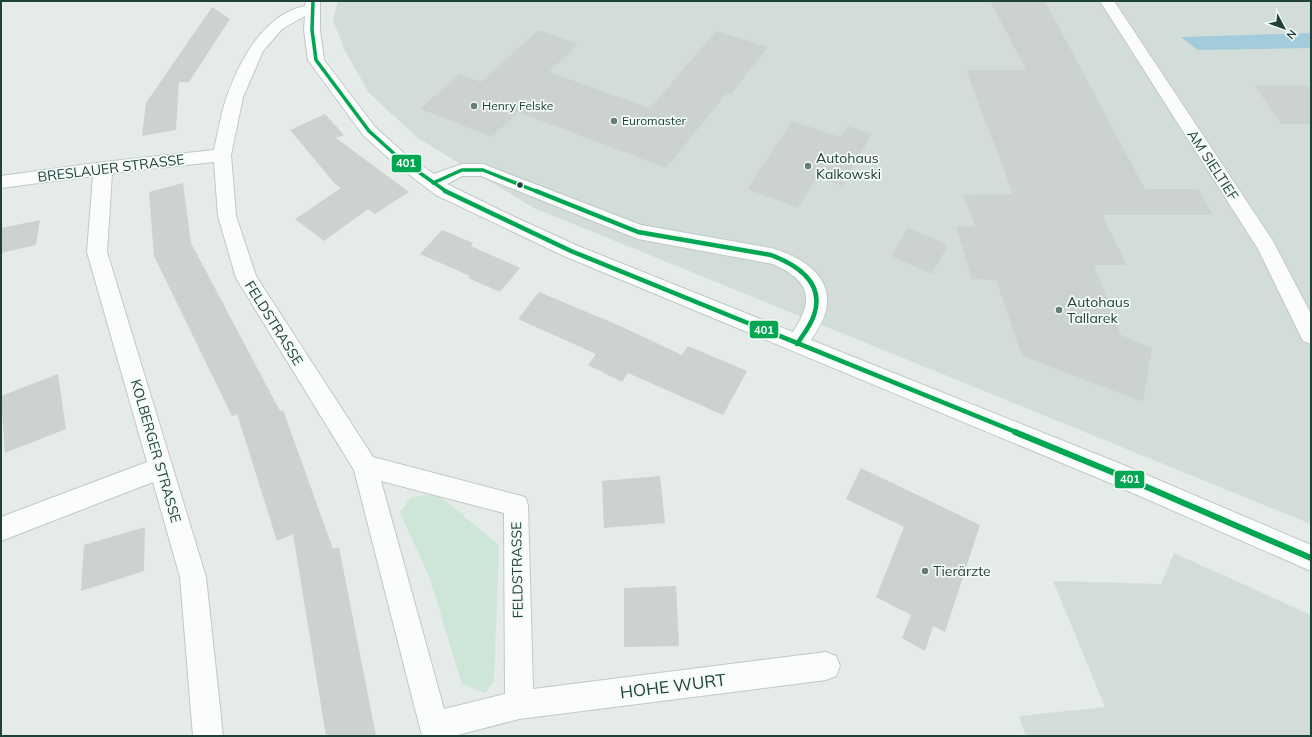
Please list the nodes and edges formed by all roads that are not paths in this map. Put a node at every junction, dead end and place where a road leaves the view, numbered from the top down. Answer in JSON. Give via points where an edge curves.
{"nodes":[{"id":1,"x":1107,"y":1,"type":"edge"},
{"id":2,"x":313,"y":5,"type":"edge"},
{"id":3,"x":222,"y":155,"type":"junction"},
{"id":4,"x":103,"y":168,"type":"junction"},
{"id":5,"x":1,"y":182,"type":"edge"},
{"id":6,"x":433,"y":183,"type":"junction"},
{"id":7,"x":1311,"y":335,"type":"edge"},
{"id":8,"x":797,"y":344,"type":"junction"},
{"id":9,"x":365,"y":466,"type":"junction"},
{"id":10,"x":160,"y":468,"type":"junction"},
{"id":11,"x":1,"y":528,"type":"edge"},
{"id":12,"x":1311,"y":558,"type":"edge"},
{"id":13,"x":826,"y":666,"type":"dead end"},
{"id":14,"x":519,"y":705,"type":"junction"},
{"id":15,"x":437,"y":731,"type":"edge"},
{"id":16,"x":208,"y":736,"type":"edge"}],
"edges":[{"from":1,"to":7,"type":"street","name":"AM SIELTIEF","via":[[1266,246]]},
{"from":2,"to":3,"type":"street","name":"FELDSTRASSE","via":[[277,26],[256,50],[235,97]]},
{"from":2,"to":6,"type":"street","via":[[312,30],[316,60],[369,131],[400,159]]},
{"from":3,"to":4,"type":"street","name":"BRESLAUER STRASSE"},
{"from":3,"to":9,"type":"street","name":"FELDSTRASSE","via":[[227,216],[246,278]]},
{"from":4,"to":5,"type":"street","name":"BRESLAUER STRASSE"},
{"from":4,"to":10,"type":"street","name":"KOLBERGER STRASSE","via":[[97,252]]},
{"from":6,"to":8,"type":"street","via":[[499,218],[571,251]]},
{"from":6,"to":8,"type":"street","via":[[457,170],[483,170],[638,232],[771,255],[785,260],[801,270],[815,284],[819,297],[816,311]]},
{"from":8,"to":12,"type":"street","via":[[1112,472]]},
{"from":9,"to":14,"type":"street","name":"FELDSTRASSE","via":[[516,505]]},
{"from":9,"to":15,"type":"street","name":"FELDSTRASSE"},
{"from":10,"to":11,"type":"street"},
{"from":10,"to":16,"type":"street","name":"KOLBERGER STRASSE","via":[[193,577]]},
{"from":13,"to":14,"type":"street","name":"HOHE WURT"},
{"from":14,"to":15,"type":"street","name":"FELDSTRASSE"}]}
